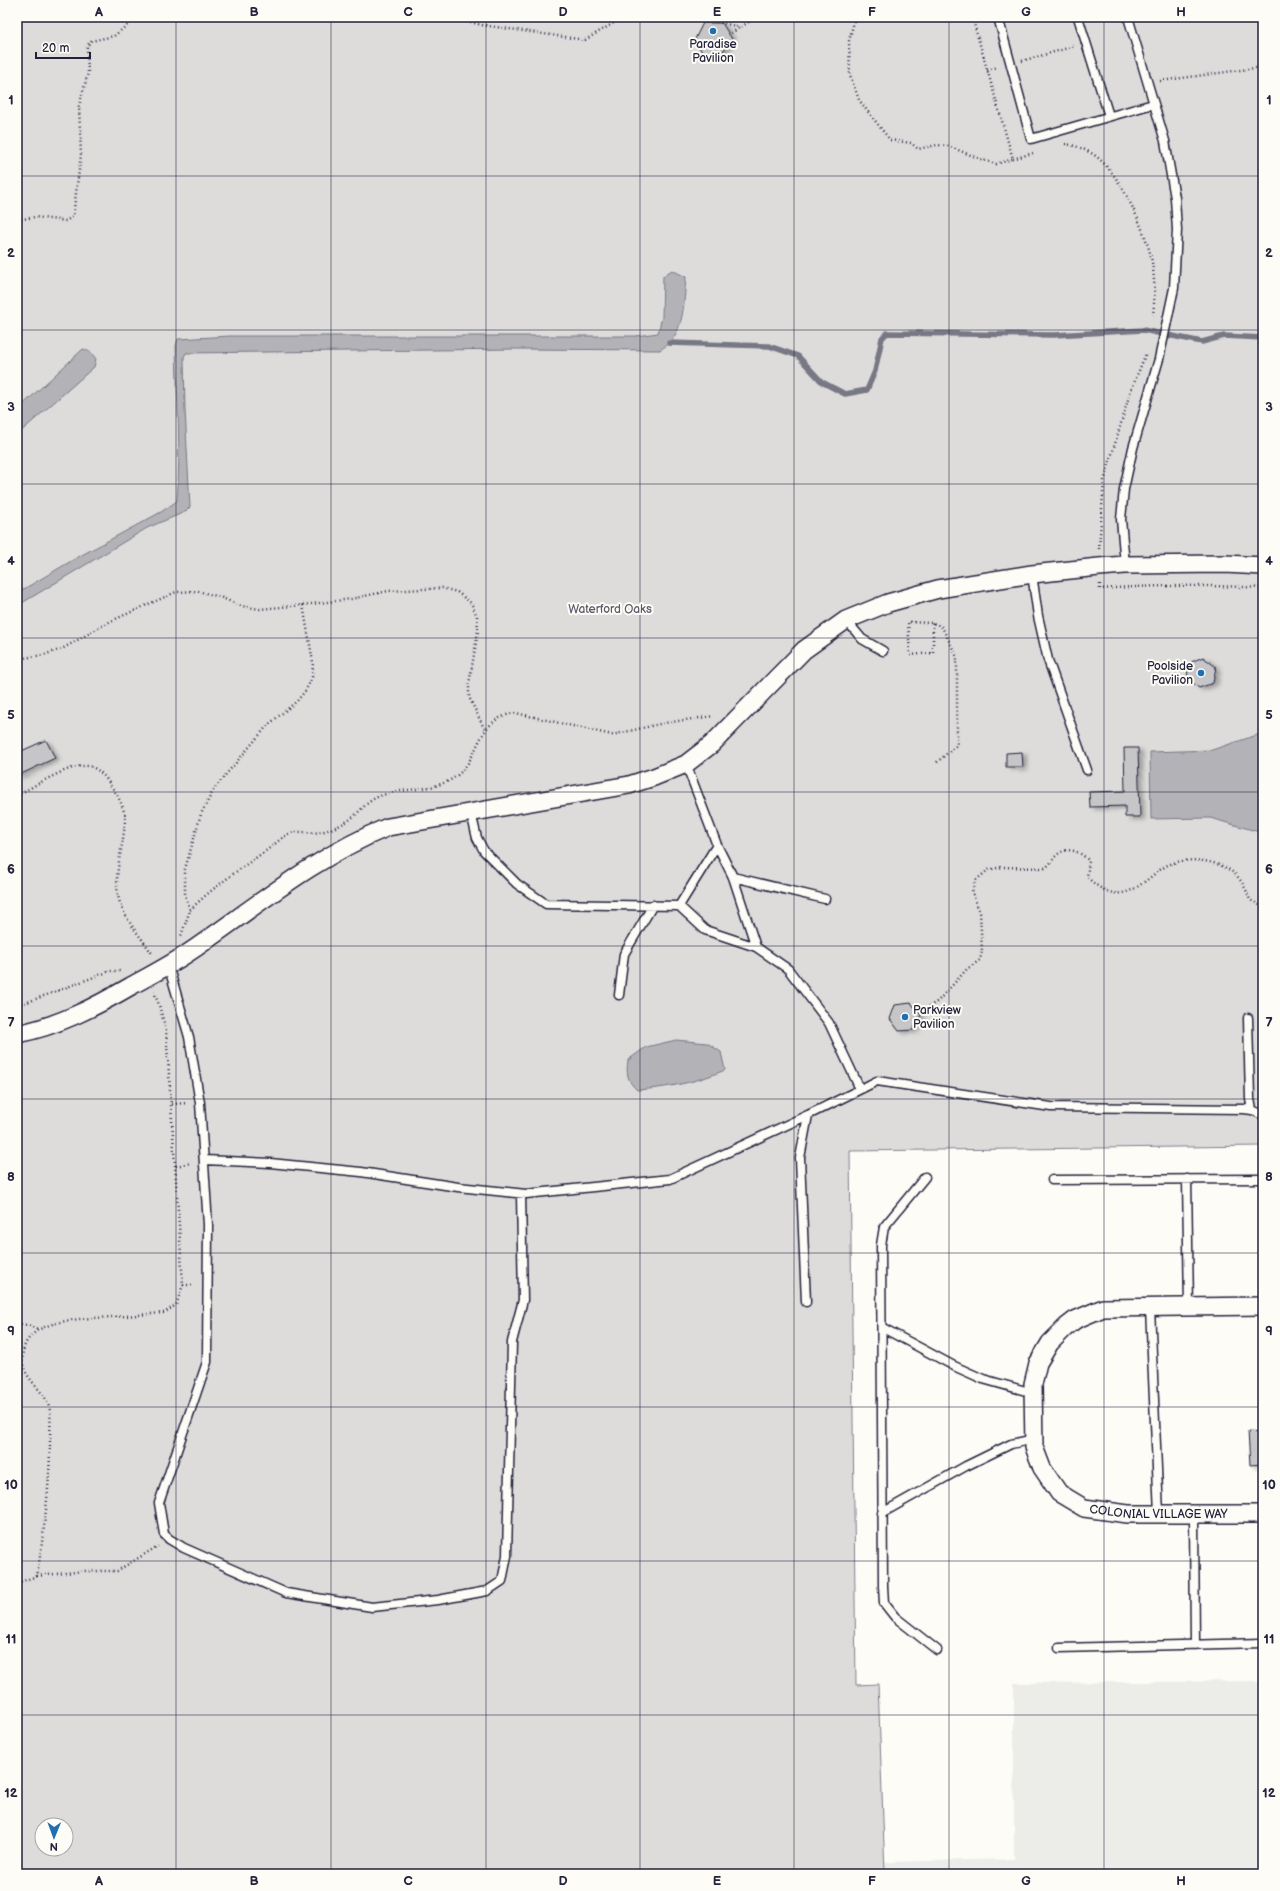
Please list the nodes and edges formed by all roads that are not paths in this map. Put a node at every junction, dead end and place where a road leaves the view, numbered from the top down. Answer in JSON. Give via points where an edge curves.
{"nodes":[{"id":1,"x":998,"y":17,"type":"edge"},
{"id":2,"x":1078,"y":17,"type":"edge"},
{"id":3,"x":1128,"y":17,"type":"edge"},
{"id":4,"x":1153,"y":104,"type":"junction"},
{"id":5,"x":1109,"y":116,"type":"junction"},
{"id":6,"x":1124,"y":565,"type":"junction"},
{"id":7,"x":1263,"y":566,"type":"edge"},
{"id":8,"x":1032,"y":574,"type":"junction"},
{"id":9,"x":846,"y":620,"type":"junction"},
{"id":10,"x":883,"y":651,"type":"dead end"},
{"id":11,"x":686,"y":764,"type":"junction"},
{"id":12,"x":1087,"y":770,"type":"dead end"},
{"id":13,"x":471,"y":812,"type":"junction"},
{"id":14,"x":717,"y":845,"type":"junction"},
{"id":15,"x":733,"y":877,"type":"junction"},
{"id":16,"x":825,"y":899,"type":"dead end"},
{"id":17,"x":653,"y":905,"type":"junction"},
{"id":18,"x":679,"y":906,"type":"junction"},
{"id":19,"x":756,"y":947,"type":"junction"},
{"id":20,"x":162,"y":962,"type":"junction"},
{"id":21,"x":619,"y":995,"type":"dead end"},
{"id":22,"x":1248,"y":1018,"type":"dead end"},
{"id":23,"x":17,"y":1034,"type":"edge"},
{"id":24,"x":860,"y":1089,"type":"junction"},
{"id":25,"x":1252,"y":1110,"type":"junction"},
{"id":26,"x":808,"y":1115,"type":"junction"},
{"id":27,"x":1263,"y":1115,"type":"edge"},
{"id":28,"x":204,"y":1160,"type":"junction"},
{"id":29,"x":925,"y":1177,"type":"dead end"},
{"id":30,"x":1187,"y":1179,"type":"junction"},
{"id":31,"x":1263,"y":1179,"type":"edge"},
{"id":32,"x":1052,"y":1180,"type":"dead end"},
{"id":33,"x":521,"y":1194,"type":"junction"},
{"id":34,"x":806,"y":1302,"type":"dead end"},
{"id":35,"x":1263,"y":1306,"type":"edge"},
{"id":36,"x":1189,"y":1307,"type":"junction"},
{"id":37,"x":1150,"y":1308,"type":"junction"},
{"id":38,"x":883,"y":1328,"type":"junction"},
{"id":39,"x":1033,"y":1393,"type":"junction"},
{"id":40,"x":1034,"y":1438,"type":"junction"},
{"id":41,"x":882,"y":1513,"type":"junction"},
{"id":42,"x":1159,"y":1514,"type":"junction"},
{"id":43,"x":1263,"y":1514,"type":"edge"},
{"id":44,"x":1194,"y":1515,"type":"junction"},
{"id":45,"x":1263,"y":1642,"type":"edge"},
{"id":46,"x":1195,"y":1644,"type":"junction"},
{"id":47,"x":1059,"y":1648,"type":"dead end"},
{"id":48,"x":937,"y":1650,"type":"dead end"}],
"edges":[{"from":1,"to":5,"type":"lane","via":[[1031,139]]},
{"from":2,"to":5,"type":"lane"},
{"from":3,"to":4,"type":"lane"},
{"from":4,"to":5,"type":"lane"},
{"from":4,"to":6,"type":"lane","via":[[1165,141],[1175,198],[1177,230],[1174,288],[1159,359],[1124,489],[1121,520]]},
{"from":6,"to":7,"type":"street"},
{"from":6,"to":8,"type":"street"},
{"from":8,"to":9,"type":"street","via":[[938,589],[888,603]]},
{"from":8,"to":12,"type":"lane","via":[[1048,660]]},
{"from":9,"to":10,"type":"lane","via":[[862,640]]},
{"from":9,"to":11,"type":"street","via":[[804,650],[712,744]]},
{"from":11,"to":13,"type":"street","via":[[629,785]]},
{"from":11,"to":14,"type":"lane"},
{"from":13,"to":17,"type":"lane","via":[[477,838],[484,851],[517,884],[546,904]]},
{"from":13,"to":20,"type":"street","via":[[388,827],[362,838],[323,859]]},
{"from":14,"to":15,"type":"lane"},
{"from":14,"to":18,"type":"lane"},
{"from":15,"to":16,"type":"lane"},
{"from":15,"to":19,"type":"lane"},
{"from":17,"to":18,"type":"lane"},
{"from":17,"to":21,"type":"lane","via":[[624,954]]},
{"from":18,"to":19,"type":"lane","via":[[705,930]]},
{"from":19,"to":24,"type":"lane","via":[[788,970],[829,1022]]},
{"from":20,"to":23,"type":"street","via":[[92,1009],[57,1023]]},
{"from":20,"to":28,"type":"lane","via":[[189,1037],[200,1102]]},
{"from":22,"to":25,"type":"lane"},
{"from":24,"to":25,"type":"lane","via":[[877,1081],[1052,1107]]},
{"from":24,"to":26,"type":"lane"},
{"from":25,"to":27,"type":"lane"},
{"from":26,"to":33,"type":"lane","via":[[670,1179]]},
{"from":26,"to":34,"type":"lane","via":[[800,1158]]},
{"from":28,"to":33,"type":"lane","via":[[270,1163],[361,1172]]},
{"from":28,"to":33,"type":"lane","via":[[208,1225],[207,1362],[159,1502],[164,1534],[184,1548],[286,1593],[372,1607],[487,1592],[502,1581],[507,1556],[512,1342],[523,1300]]},
{"from":29,"to":38,"type":"lane","via":[[884,1227],[881,1245]]},
{"from":30,"to":31,"type":"lane"},
{"from":30,"to":32,"type":"lane"},
{"from":30,"to":36,"type":"lane"},
{"from":35,"to":36,"type":"street","name":"COLONIAL VILLAGE WAY"},
{"from":36,"to":37,"type":"street","name":"COLONIAL VILLAGE WAY"},
{"from":37,"to":39,"type":"street","name":"COLONIAL VILLAGE WAY","via":[[1103,1308],[1066,1326],[1050,1343],[1038,1363]]},
{"from":37,"to":42,"type":"lane"},
{"from":38,"to":39,"type":"lane","via":[[983,1379]]},
{"from":38,"to":41,"type":"lane"},
{"from":39,"to":40,"type":"street","name":"COLONIAL VILLAGE WAY"},
{"from":40,"to":41,"type":"lane","via":[[1004,1447]]},
{"from":40,"to":42,"type":"street","name":"COLONIAL VILLAGE WAY","via":[[1034,1448],[1042,1468],[1059,1493],[1084,1508],[1128,1514]]},
{"from":41,"to":48,"type":"lane","via":[[884,1603],[895,1616]]},
{"from":42,"to":44,"type":"street","name":"COLONIAL VILLAGE WAY"},
{"from":43,"to":44,"type":"street","name":"COLONIAL VILLAGE WAY"},
{"from":44,"to":46,"type":"lane"},
{"from":45,"to":46,"type":"lane"},
{"from":46,"to":47,"type":"lane"}]}
